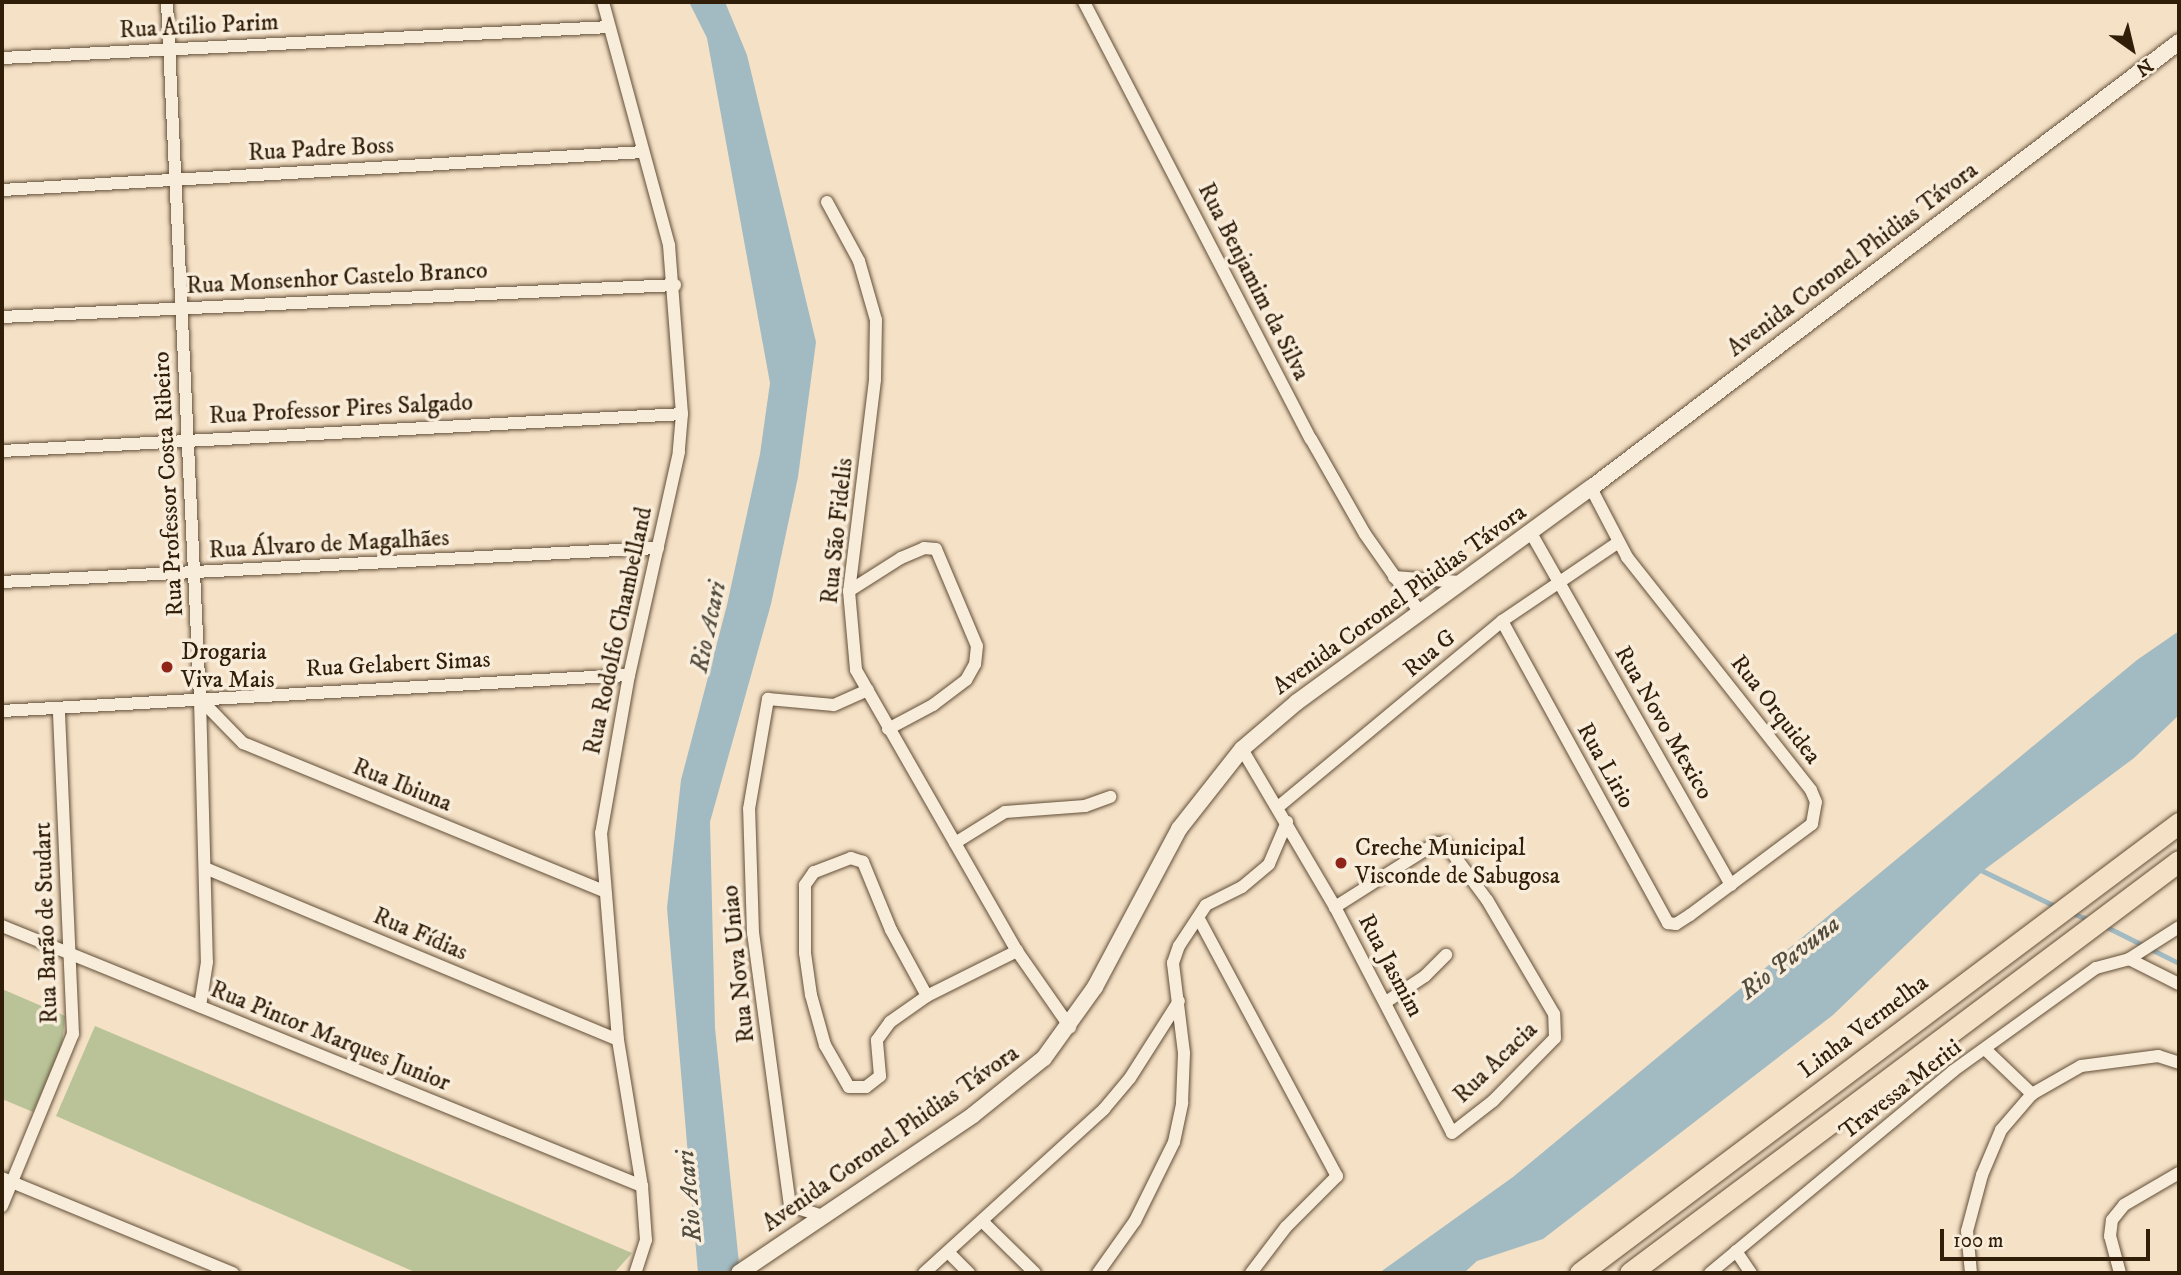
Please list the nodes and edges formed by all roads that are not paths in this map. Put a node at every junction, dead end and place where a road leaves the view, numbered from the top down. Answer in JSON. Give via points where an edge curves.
{"nodes":[{"id":1,"x":167,"y":2,"type":"edge"},
{"id":2,"x":603,"y":2,"type":"edge"},
{"id":3,"x":1084,"y":2,"type":"edge"},
{"id":4,"x":608,"y":27,"type":"junction"},
{"id":5,"x":2179,"y":42,"type":"edge"},
{"id":6,"x":169,"y":49,"type":"junction"},
{"id":7,"x":2,"y":58,"type":"edge"},
{"id":8,"x":643,"y":152,"type":"junction"},
{"id":9,"x":173,"y":180,"type":"junction"},
{"id":10,"x":2,"y":190,"type":"edge"},
{"id":11,"x":827,"y":202,"type":"dead end"},
{"id":12,"x":675,"y":285,"type":"junction"},
{"id":13,"x":181,"y":308,"type":"junction"},
{"id":14,"x":2,"y":317,"type":"edge"},
{"id":15,"x":682,"y":414,"type":"junction"},
{"id":16,"x":188,"y":438,"type":"junction"},
{"id":17,"x":2,"y":451,"type":"edge"},
{"id":18,"x":1591,"y":488,"type":"junction"},
{"id":19,"x":1531,"y":533,"type":"junction"},
{"id":20,"x":1617,"y":543,"type":"junction"},
{"id":21,"x":658,"y":548,"type":"junction"},
{"id":22,"x":196,"y":573,"type":"junction"},
{"id":23,"x":1394,"y":576,"type":"junction"},
{"id":24,"x":2,"y":582,"type":"edge"},
{"id":25,"x":1460,"y":582,"type":"junction"},
{"id":26,"x":1559,"y":582,"type":"junction"},
{"id":27,"x":849,"y":591,"type":"junction"},
{"id":28,"x":1419,"y":611,"type":"junction"},
{"id":29,"x":1502,"y":621,"type":"junction"},
{"id":30,"x":629,"y":675,"type":"junction"},
{"id":31,"x":868,"y":690,"type":"junction"},
{"id":32,"x":200,"y":699,"type":"junction"},
{"id":33,"x":59,"y":708,"type":"junction"},
{"id":34,"x":2,"y":711,"type":"edge"},
{"id":35,"x":888,"y":729,"type":"junction"},
{"id":36,"x":1242,"y":749,"type":"junction"},
{"id":37,"x":1110,"y":797,"type":"dead end"},
{"id":38,"x":1278,"y":807,"type":"junction"},
{"id":39,"x":1287,"y":822,"type":"junction"},
{"id":40,"x":2179,"y":823,"type":"edge"},
{"id":41,"x":955,"y":843,"type":"junction"},
{"id":42,"x":2179,"y":861,"type":"edge"},
{"id":43,"x":205,"y":868,"type":"junction"},
{"id":44,"x":1731,"y":885,"type":"junction"},
{"id":45,"x":603,"y":891,"type":"junction"},
{"id":46,"x":1335,"y":907,"type":"junction"},
{"id":47,"x":1199,"y":919,"type":"junction"},
{"id":48,"x":1676,"y":924,"type":"joint"},
{"id":49,"x":2,"y":926,"type":"edge"},
{"id":50,"x":2179,"y":928,"type":"edge"},
{"id":51,"x":1017,"y":951,"type":"junction"},
{"id":52,"x":1446,"y":955,"type":"dead end"},
{"id":53,"x":71,"y":956,"type":"junction"},
{"id":54,"x":2135,"y":956,"type":"junction"},
{"id":55,"x":2179,"y":984,"type":"edge"},
{"id":56,"x":927,"y":996,"type":"junction"},
{"id":57,"x":1179,"y":1000,"type":"junction"},
{"id":58,"x":1386,"y":1002,"type":"junction"},
{"id":59,"x":200,"y":1006,"type":"junction"},
{"id":60,"x":1070,"y":1027,"type":"junction"},
{"id":61,"x":618,"y":1040,"type":"junction"},
{"id":62,"x":1986,"y":1050,"type":"junction"},
{"id":63,"x":2179,"y":1063,"type":"edge"},
{"id":64,"x":2032,"y":1094,"type":"junction"},
{"id":65,"x":1452,"y":1133,"type":"joint"},
{"id":66,"x":2179,"y":1173,"type":"edge"},
{"id":67,"x":7,"y":1180,"type":"edge"},
{"id":68,"x":642,"y":1186,"type":"junction"},
{"id":69,"x":2,"y":1206,"type":"edge"},
{"id":70,"x":823,"y":1216,"type":"junction"},
{"id":71,"x":982,"y":1220,"type":"junction"},
{"id":72,"x":1736,"y":1251,"type":"junction"},
{"id":73,"x":948,"y":1252,"type":"junction"},
{"id":74,"x":233,"y":1273,"type":"edge"},
{"id":75,"x":635,"y":1273,"type":"edge"},
{"id":76,"x":738,"y":1273,"type":"edge"},
{"id":77,"x":924,"y":1273,"type":"edge"},
{"id":78,"x":969,"y":1273,"type":"edge"},
{"id":79,"x":1035,"y":1273,"type":"edge"},
{"id":80,"x":1098,"y":1273,"type":"edge"},
{"id":81,"x":1251,"y":1273,"type":"edge"},
{"id":82,"x":1580,"y":1273,"type":"edge"},
{"id":83,"x":1630,"y":1273,"type":"edge"},
{"id":84,"x":1710,"y":1273,"type":"edge"},
{"id":85,"x":1751,"y":1273,"type":"edge"},
{"id":86,"x":1971,"y":1273,"type":"edge"},
{"id":87,"x":2120,"y":1273,"type":"edge"}],
"edges":[{"from":1,"to":6,"type":"street","name":"Rua Professor Costa Ribeiro"},
{"from":2,"to":4,"type":"street","name":"Rua Rodolfo Chambelland"},
{"from":3,"to":23,"type":"street","name":"Rua Benjamim da Silva","via":[[1311,439]]},
{"from":4,"to":6,"type":"street","name":"Rua Atilio Parim"},
{"from":4,"to":8,"type":"street","name":"Rua Rodolfo Chambelland"},
{"from":5,"to":18,"type":"street","name":"Avenida Coronel Phidias Távora"},
{"from":6,"to":7,"type":"street","name":"Rua Atilio Parim"},
{"from":6,"to":9,"type":"street","name":"Rua Professor Costa Ribeiro"},
{"from":8,"to":9,"type":"street","name":"Rua Padre Boss"},
{"from":8,"to":12,"type":"street","name":"Rua Rodolfo Chambelland"},
{"from":9,"to":10,"type":"street","name":"Rua Padre Boss"},
{"from":9,"to":13,"type":"street","name":"Rua Professor Costa Ribeiro"},
{"from":11,"to":27,"type":"street","name":"Rua São Fidelis","via":[[859,261],[876,320],[876,370]]},
{"from":12,"to":13,"type":"street","name":"Rua Monsenhor Castelo Branco"},
{"from":12,"to":15,"type":"street","name":"Rua Rodolfo Chambelland"},
{"from":13,"to":14,"type":"street","name":"Rua Monsenhor Castelo Branco"},
{"from":13,"to":16,"type":"street","name":"Rua Professor Costa Ribeiro"},
{"from":15,"to":16,"type":"street","name":"Rua Professor Pires Salgado"},
{"from":15,"to":21,"type":"street","name":"Rua Rodolfo Chambelland","via":[[679,452]]},
{"from":16,"to":17,"type":"street","name":"Rua Professor Pires Salgado"},
{"from":16,"to":22,"type":"street","name":"Rua Professor Costa Ribeiro"},
{"from":18,"to":19,"type":"street","name":"Avenida Coronel Phidias Távora"},
{"from":18,"to":20,"type":"street","name":"Rua Orquidea"},
{"from":19,"to":25,"type":"street","name":"Avenida Coronel Phidias Távora"},
{"from":19,"to":26,"type":"street"},
{"from":20,"to":26,"type":"street","name":"Rua G"},
{"from":20,"to":44,"type":"street","name":"Rua Orquidea","via":[[1816,802],[1812,824]]},
{"from":21,"to":22,"type":"street","name":"Rua Álvaro de Magalhães"},
{"from":21,"to":30,"type":"street","name":"Rua Rodolfo Chambelland"},
{"from":22,"to":24,"type":"street","name":"Rua Álvaro de Magalhães"},
{"from":22,"to":32,"type":"street","name":"Rua Professor Costa Ribeiro"},
{"from":23,"to":25,"type":"street"},
{"from":23,"to":28,"type":"street","name":"Rua Benjamim da Silva"},
{"from":25,"to":28,"type":"street","name":"Avenida Coronel Phidias Távora"},
{"from":26,"to":29,"type":"street","name":"Rua G"},
{"from":26,"to":44,"type":"street","name":"Rua Novo Mexico"},
{"from":27,"to":31,"type":"street","name":"Rua São Fidelis","via":[[851,645],[856,670]]},
{"from":27,"to":35,"type":"street","via":[[901,558],[924,548],[936,549],[977,646],[975,664],[965,680],[933,705]]},
{"from":28,"to":36,"type":"street","name":"Avenida Coronel Phidias Távora"},
{"from":29,"to":38,"type":"street","name":"Rua G"},
{"from":29,"to":48,"type":"street","name":"Rua Lirio","via":[[1654,900],[1668,922]]},
{"from":30,"to":32,"type":"street","name":"Rua Gelabert Simas"},
{"from":30,"to":45,"type":"street","name":"Rua Rodolfo Chambelland","via":[[604,804]]},
{"from":31,"to":35,"type":"street","name":"Rua São Fidelis"},
{"from":31,"to":70,"type":"street","name":"Rua Nova Uniao","via":[[834,705],[768,699],[748,809],[754,933],[790,1206]]},
{"from":32,"to":33,"type":"street","name":"Rua Gelabert Simas"},
{"from":32,"to":43,"type":"street","name":"Rua Professor Costa Ribeiro"},
{"from":32,"to":45,"type":"street","name":"Rua Ibiuna","via":[[243,743]]},
{"from":33,"to":34,"type":"street","name":"Rua Gelabert Simas"},
{"from":33,"to":53,"type":"street","name":"Rua Barão de Studart"},
{"from":35,"to":41,"type":"street","name":"Rua São Fidelis"},
{"from":36,"to":38,"type":"street","name":"Rua Jasmim"},
{"from":36,"to":60,"type":"street","name":"Avenida Coronel Phidias Távora","via":[[1179,829]]},
{"from":37,"to":41,"type":"street","via":[[1085,806],[1005,812]]},
{"from":38,"to":39,"type":"street","name":"Rua Jasmim"},
{"from":39,"to":46,"type":"street","name":"Rua Jasmim"},
{"from":39,"to":47,"type":"street","via":[[1269,864],[1242,887],[1206,905]]},
{"from":40,"to":82,"type":"highway","name":"Linha Vermelha"},
{"from":41,"to":51,"type":"street","name":"Rua São Fidelis"},
{"from":42,"to":83,"type":"highway"},
{"from":43,"to":59,"type":"street","name":"Rua Professor Costa Ribeiro","via":[[207,962]]},
{"from":43,"to":61,"type":"street","name":"Rua Fídias"},
{"from":44,"to":48,"type":"street","name":"Rua Orquidea"},
{"from":45,"to":61,"type":"street","name":"Rua Rodolfo Chambelland"},
{"from":46,"to":58,"type":"street","name":"Rua Jasmim"},
{"from":46,"to":65,"type":"street","name":"Rua Acacia","via":[[1436,843],[1445,843],[1487,900],[1554,1014],[1558,1031],[1550,1045]]},
{"from":47,"to":57,"type":"street","via":[[1173,963]]},
{"from":47,"to":81,"type":"street","via":[[1337,1176],[1286,1227]]},
{"from":49,"to":53,"type":"street","name":"Rua Pintor Marques Junior"},
{"from":50,"to":54,"type":"street","name":"Travessa Meriti"},
{"from":51,"to":56,"type":"street"},
{"from":51,"to":60,"type":"street","name":"Rua São Fidelis"},
{"from":52,"to":58,"type":"street","via":[[1425,976]]},
{"from":53,"to":59,"type":"street","name":"Rua Pintor Marques Junior"},
{"from":53,"to":67,"type":"street","name":"Rua Barão de Studart","via":[[73,1034]]},
{"from":54,"to":55,"type":"street"},
{"from":54,"to":62,"type":"street","name":"Travessa Meriti","via":[[2096,968]]},
{"from":56,"to":56,"type":"street","via":[[883,1030],[877,1040],[880,1076],[866,1087],[849,1087],[825,1045],[811,995],[805,953],[806,885],[814,872],[851,858],[863,862],[891,930]]},
{"from":57,"to":71,"type":"street","via":[[1130,1079],[1104,1109]]},
{"from":57,"to":80,"type":"street","via":[[1182,1103],[1174,1142],[1153,1189]]},
{"from":58,"to":65,"type":"street","name":"Rua Jasmim"},
{"from":59,"to":68,"type":"street","name":"Rua Pintor Marques Junior"},
{"from":60,"to":70,"type":"street","name":"Avenida Coronel Phidias Távora","via":[[1009,1088]]},
{"from":61,"to":68,"type":"street","name":"Rua Rodolfo Chambelland"},
{"from":62,"to":64,"type":"street"},
{"from":62,"to":72,"type":"street","name":"Travessa Meriti","via":[[1954,1071]]},
{"from":63,"to":64,"type":"street","via":[[2158,1056],[2081,1066]]},
{"from":64,"to":86,"type":"street","via":[[2001,1130],[1982,1175],[1967,1231]]},
{"from":66,"to":87,"type":"street","via":[[2124,1205],[2112,1220],[2110,1236]]},
{"from":67,"to":69,"type":"street","name":"Rua Barão de Studart"},
{"from":67,"to":74,"type":"street"},
{"from":68,"to":75,"type":"street","name":"Rua Rodolfo Chambelland","via":[[646,1240]]},
{"from":70,"to":76,"type":"street","name":"Avenida Coronel Phidias Távora"},
{"from":71,"to":73,"type":"street"},
{"from":71,"to":79,"type":"street"},
{"from":72,"to":84,"type":"street","name":"Travessa Meriti"},
{"from":72,"to":85,"type":"street"},
{"from":73,"to":77,"type":"street"},
{"from":73,"to":78,"type":"street"}]}
